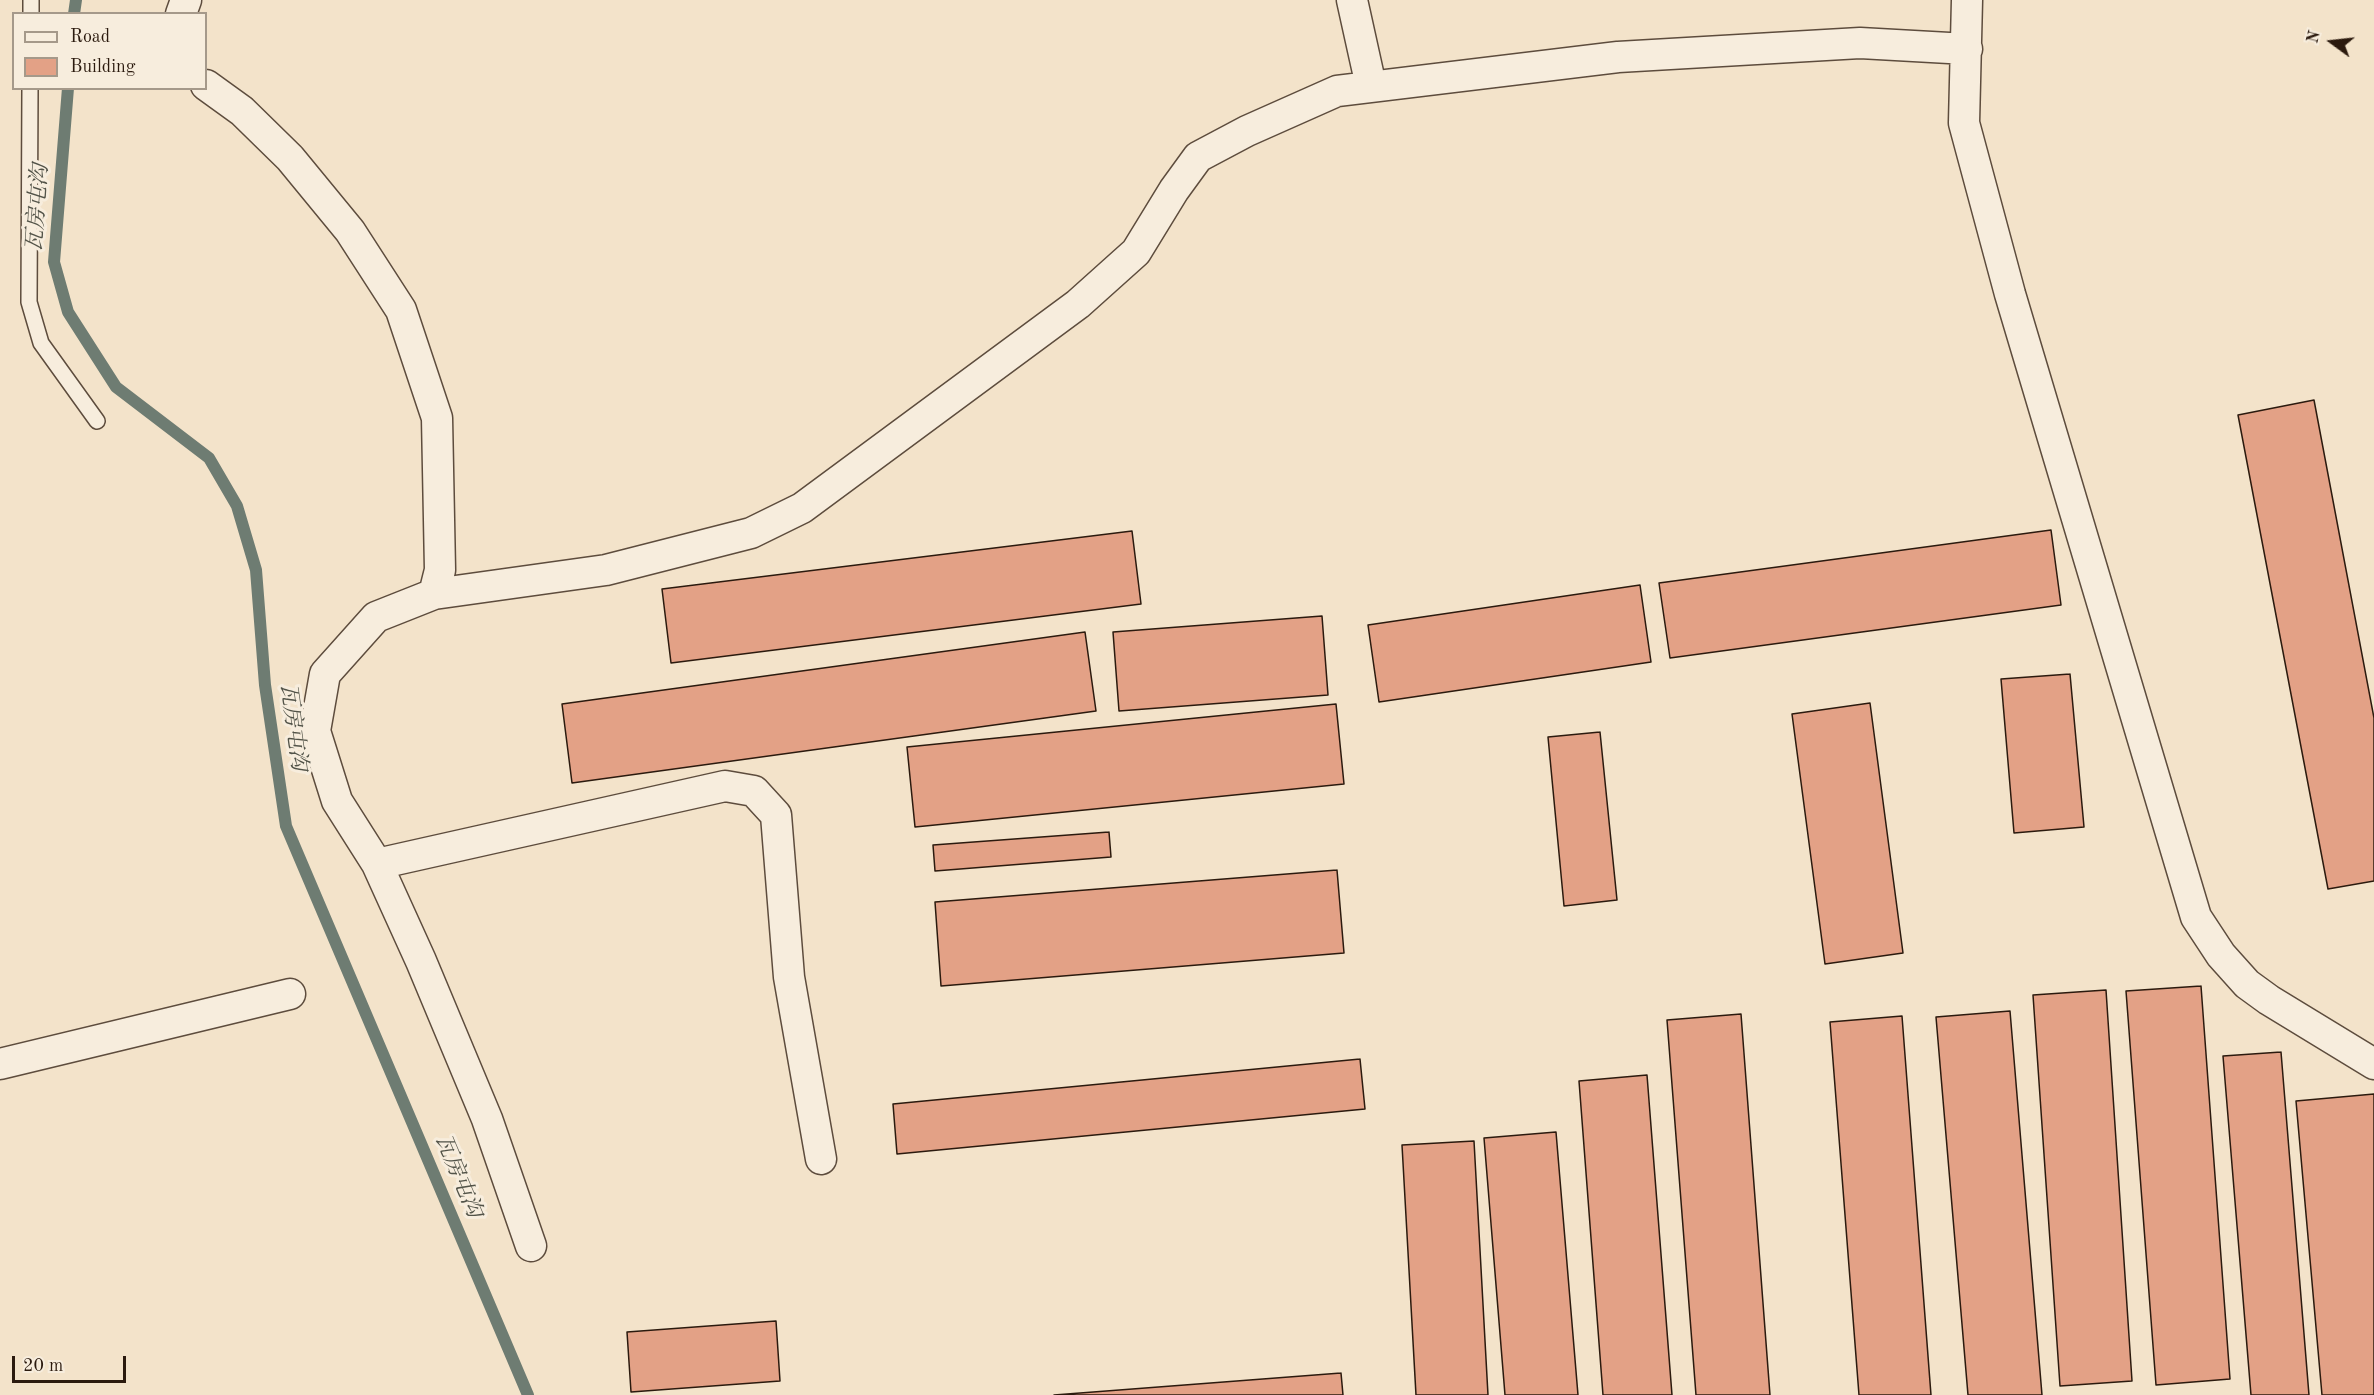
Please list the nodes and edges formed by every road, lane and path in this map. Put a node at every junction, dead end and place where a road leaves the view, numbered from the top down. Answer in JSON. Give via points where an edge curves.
{"nodes":[{"id":1,"x":1352,"y":0,"type":"edge"},
{"id":2,"x":1967,"y":0,"type":"edge"},
{"id":3,"x":1967,"y":49,"type":"junction"},
{"id":4,"x":1371,"y":86,"type":"junction"},
{"id":5,"x":207,"y":87,"type":"edge"},
{"id":6,"x":30,"y":90,"type":"edge"},
{"id":7,"x":97,"y":421,"type":"dead end"},
{"id":8,"x":434,"y":594,"type":"junction"},
{"id":9,"x":377,"y":864,"type":"junction"},
{"id":10,"x":290,"y":994,"type":"dead end"},
{"id":11,"x":0,"y":1064,"type":"edge"},
{"id":12,"x":2374,"y":1064,"type":"edge"},
{"id":13,"x":821,"y":1160,"type":"dead end"},
{"id":14,"x":531,"y":1245,"type":"dead end"}],
"edges":[{"from":1,"to":4,"type":"street"},
{"from":2,"to":3,"type":"street"},
{"from":3,"to":4,"type":"street","via":[[1860,43],[1618,57]]},
{"from":3,"to":12,"type":"street","via":[[1964,123],[2010,294],[2196,917],[2221,955],[2247,984]]},
{"from":4,"to":8,"type":"street","via":[[1337,91],[1198,157],[1136,252],[1095,289],[802,508],[751,533],[606,570]]},
{"from":5,"to":8,"type":"street","via":[[242,111],[290,158],[350,231],[401,310],[437,418],[440,570]]},
{"from":6,"to":7,"type":"lane","via":[[29,302],[41,344]]},
{"from":8,"to":9,"type":"street","via":[[376,617],[325,674],[315,730],[337,801]]},
{"from":9,"to":13,"type":"street","via":[[724,786],[754,791],[776,815],[789,977]]},
{"from":9,"to":14,"type":"street","via":[[488,1119]]},
{"from":10,"to":11,"type":"street"}]}
